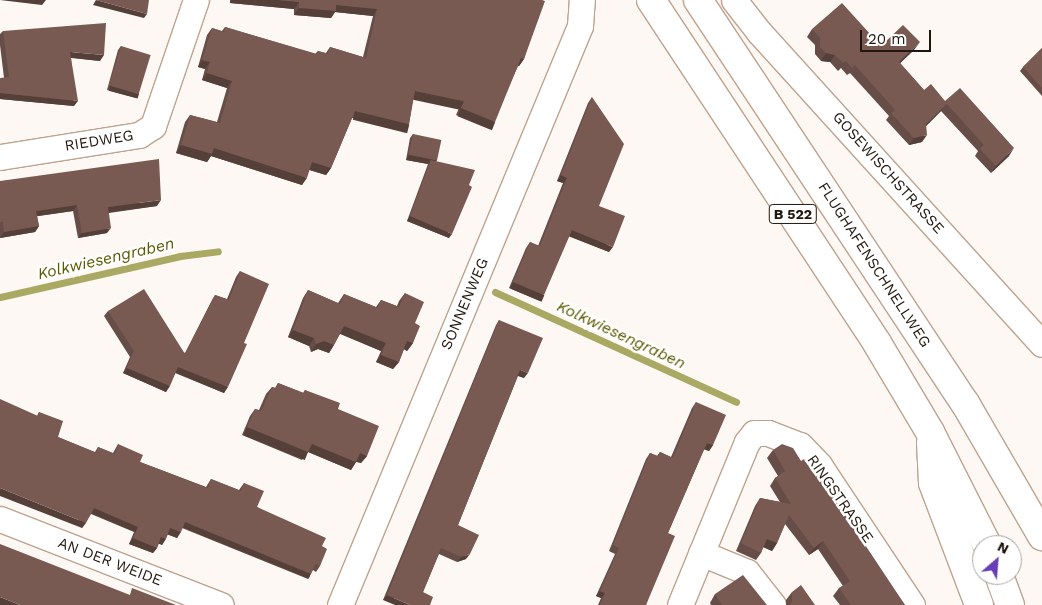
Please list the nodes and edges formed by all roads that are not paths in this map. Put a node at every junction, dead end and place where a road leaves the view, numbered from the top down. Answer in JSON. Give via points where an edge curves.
{"nodes":[{"id":1,"x":196,"y":0,"type":"edge"},
{"id":2,"x":582,"y":0,"type":"edge"},
{"id":3,"x":651,"y":0,"type":"edge"},
{"id":4,"x":698,"y":0,"type":"edge"},
{"id":5,"x":734,"y":0,"type":"edge"},
{"id":6,"x":0,"y":157,"type":"edge"},
{"id":7,"x":1042,"y":344,"type":"edge"},
{"id":8,"x":930,"y":432,"type":"junction"},
{"id":9,"x":0,"y":519,"type":"edge"},
{"id":10,"x":982,"y":535,"type":"edge"},
{"id":11,"x":1042,"y":536,"type":"edge"},
{"id":12,"x":701,"y":553,"type":"junction"},
{"id":13,"x":1002,"y":585,"type":"edge"},
{"id":14,"x":221,"y":605,"type":"edge"},
{"id":15,"x":340,"y":605,"type":"edge"},
{"id":16,"x":680,"y":605,"type":"edge"},
{"id":17,"x":773,"y":605,"type":"edge"},
{"id":18,"x":912,"y":605,"type":"edge"},
{"id":19,"x":979,"y":605,"type":"edge"},
{"id":20,"x":1010,"y":605,"type":"edge"}],
"edges":[{"from":1,"to":6,"type":"street","name":"RIEDWEG","via":[[154,126],[139,135]]},
{"from":2,"to":15,"type":"street","name":"SONNENWEG","via":[[580,26]]},
{"from":3,"to":8,"type":"highway","number":"B 522","via":[[825,260]]},
{"from":4,"to":11,"type":"highway","name":"FLUGHAFENSCHNELLWEG","number":"B 522","via":[[965,403]]},
{"from":5,"to":7,"type":"street","name":"GOSEWISCHSTRASSE","via":[[759,32]]},
{"from":8,"to":10,"type":"highway","number":"B 522"},
{"from":8,"to":19,"type":"highway","via":[[933,483]]},
{"from":9,"to":14,"type":"street","name":"AN DER WEIDE"},
{"from":12,"to":16,"type":"street","name":"RINGSTRASSE"},
{"from":12,"to":17,"type":"street","via":[[748,572]]},
{"from":12,"to":18,"type":"street","name":"RINGSTRASSE","via":[[747,442],[754,433],[768,433],[800,445],[819,465]]},
{"from":13,"to":20,"type":"highway"}]}
